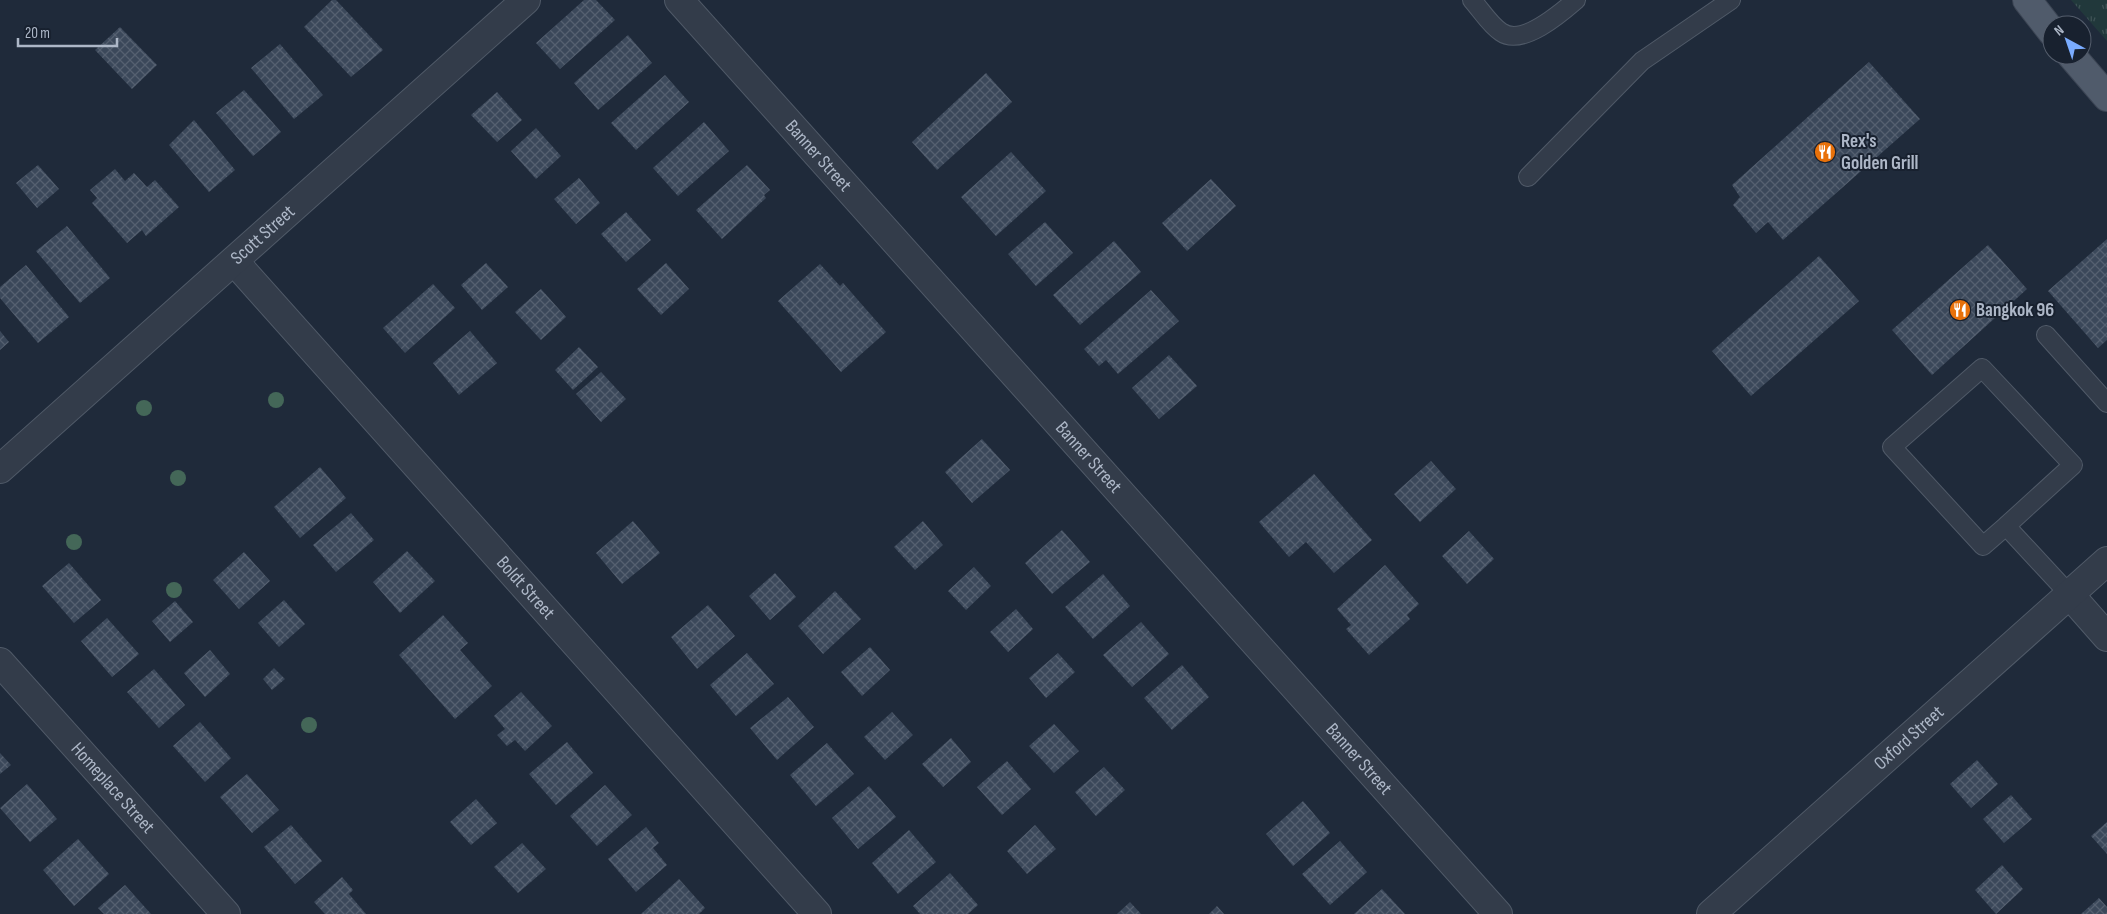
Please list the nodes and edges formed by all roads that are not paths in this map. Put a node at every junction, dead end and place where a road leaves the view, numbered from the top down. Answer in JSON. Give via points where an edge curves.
{"nodes":[{"id":1,"x":526,"y":0,"type":"edge"},
{"id":2,"x":679,"y":0,"type":"edge"},
{"id":3,"x":1472,"y":0,"type":"edge"},
{"id":4,"x":1576,"y":0,"type":"edge"},
{"id":5,"x":1731,"y":0,"type":"edge"},
{"id":6,"x":2027,"y":0,"type":"edge"},
{"id":7,"x":2042,"y":19,"type":"edge"},
{"id":8,"x":2080,"y":65,"type":"edge"},
{"id":9,"x":2107,"y":97,"type":"edge"},
{"id":10,"x":1528,"y":177,"type":"dead end"},
{"id":11,"x":234,"y":261,"type":"junction"},
{"id":12,"x":2046,"y":335,"type":"dead end"},
{"id":13,"x":2107,"y":403,"type":"edge"},
{"id":14,"x":0,"y":469,"type":"edge"},
{"id":15,"x":2006,"y":526,"type":"junction"},
{"id":16,"x":2107,"y":561,"type":"edge"},
{"id":17,"x":2070,"y":595,"type":"junction"},
{"id":18,"x":2107,"y":637,"type":"edge"},
{"id":19,"x":0,"y":662,"type":"edge"},
{"id":20,"x":226,"y":914,"type":"edge"},
{"id":21,"x":817,"y":914,"type":"edge"},
{"id":22,"x":1498,"y":914,"type":"edge"},
{"id":23,"x":1711,"y":914,"type":"edge"}],
"edges":[{"from":1,"to":11,"type":"street","name":"Scott Street"},
{"from":2,"to":22,"type":"street","name":"Banner Street"},
{"from":3,"to":4,"type":"lane","via":[[1502,33],[1518,36],[1553,20]]},
{"from":5,"to":10,"type":"lane","via":[[1642,61]]},
{"from":6,"to":7,"type":"main road"},
{"from":8,"to":9,"type":"main road"},
{"from":11,"to":14,"type":"street","name":"Scott Street"},
{"from":11,"to":21,"type":"street","name":"Boldt Street"},
{"from":12,"to":13,"type":"lane"},
{"from":15,"to":15,"type":"lane","via":[[2073,465],[1982,368],[1892,447],[1983,546]]},
{"from":15,"to":17,"type":"lane"},
{"from":16,"to":17,"type":"street","name":"Oxford Street"},
{"from":17,"to":18,"type":"street"},
{"from":17,"to":23,"type":"street","name":"Oxford Street"},
{"from":19,"to":20,"type":"street","name":"Homeplace Street"}]}
